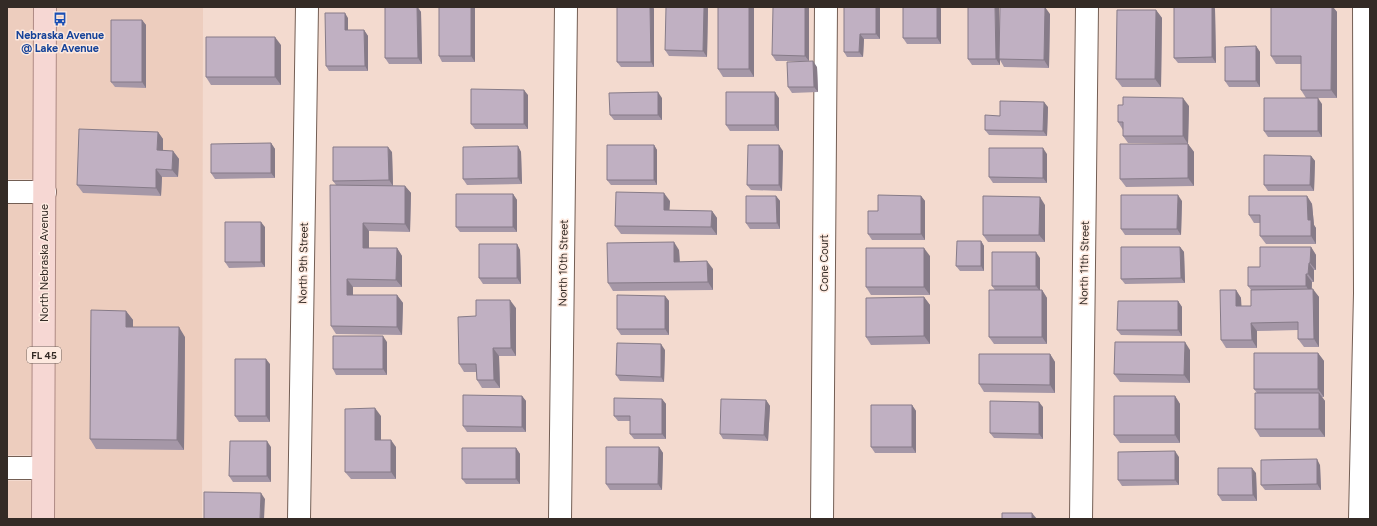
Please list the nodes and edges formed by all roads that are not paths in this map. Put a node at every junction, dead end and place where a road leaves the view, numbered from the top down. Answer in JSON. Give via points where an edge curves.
{"nodes":[{"id":1,"x":45,"y":7,"type":"edge"},
{"id":2,"x":307,"y":7,"type":"edge"},
{"id":3,"x":566,"y":7,"type":"edge"},
{"id":4,"x":826,"y":7,"type":"edge"},
{"id":5,"x":1087,"y":7,"type":"edge"},
{"id":6,"x":1364,"y":7,"type":"edge"},
{"id":7,"x":7,"y":192,"type":"edge"},
{"id":8,"x":45,"y":192,"type":"junction"},
{"id":9,"x":1367,"y":293,"type":"edge"},
{"id":10,"x":7,"y":468,"type":"edge"},
{"id":11,"x":43,"y":468,"type":"junction"},
{"id":12,"x":43,"y":519,"type":"edge"},
{"id":13,"x":299,"y":519,"type":"edge"},
{"id":14,"x":560,"y":519,"type":"edge"},
{"id":15,"x":822,"y":519,"type":"edge"},
{"id":16,"x":1081,"y":519,"type":"edge"},
{"id":17,"x":1360,"y":519,"type":"edge"}],
"edges":[{"from":1,"to":8,"type":"main road","name":"North Nebraska Avenue","number":"FL 45"},
{"from":2,"to":13,"type":"street","name":"North 9th Street"},
{"from":3,"to":14,"type":"street","name":"North 10th Street"},
{"from":4,"to":15,"type":"street","name":"Cone Court"},
{"from":5,"to":16,"type":"street","name":"North 11th Street"},
{"from":6,"to":9,"type":"street"},
{"from":7,"to":8,"type":"street"},
{"from":8,"to":11,"type":"main road","name":"North Nebraska Avenue","number":"FL 45"},
{"from":9,"to":17,"type":"street"},
{"from":10,"to":11,"type":"street"},
{"from":11,"to":12,"type":"main road","name":"North Nebraska Avenue","number":"FL 45"}]}
